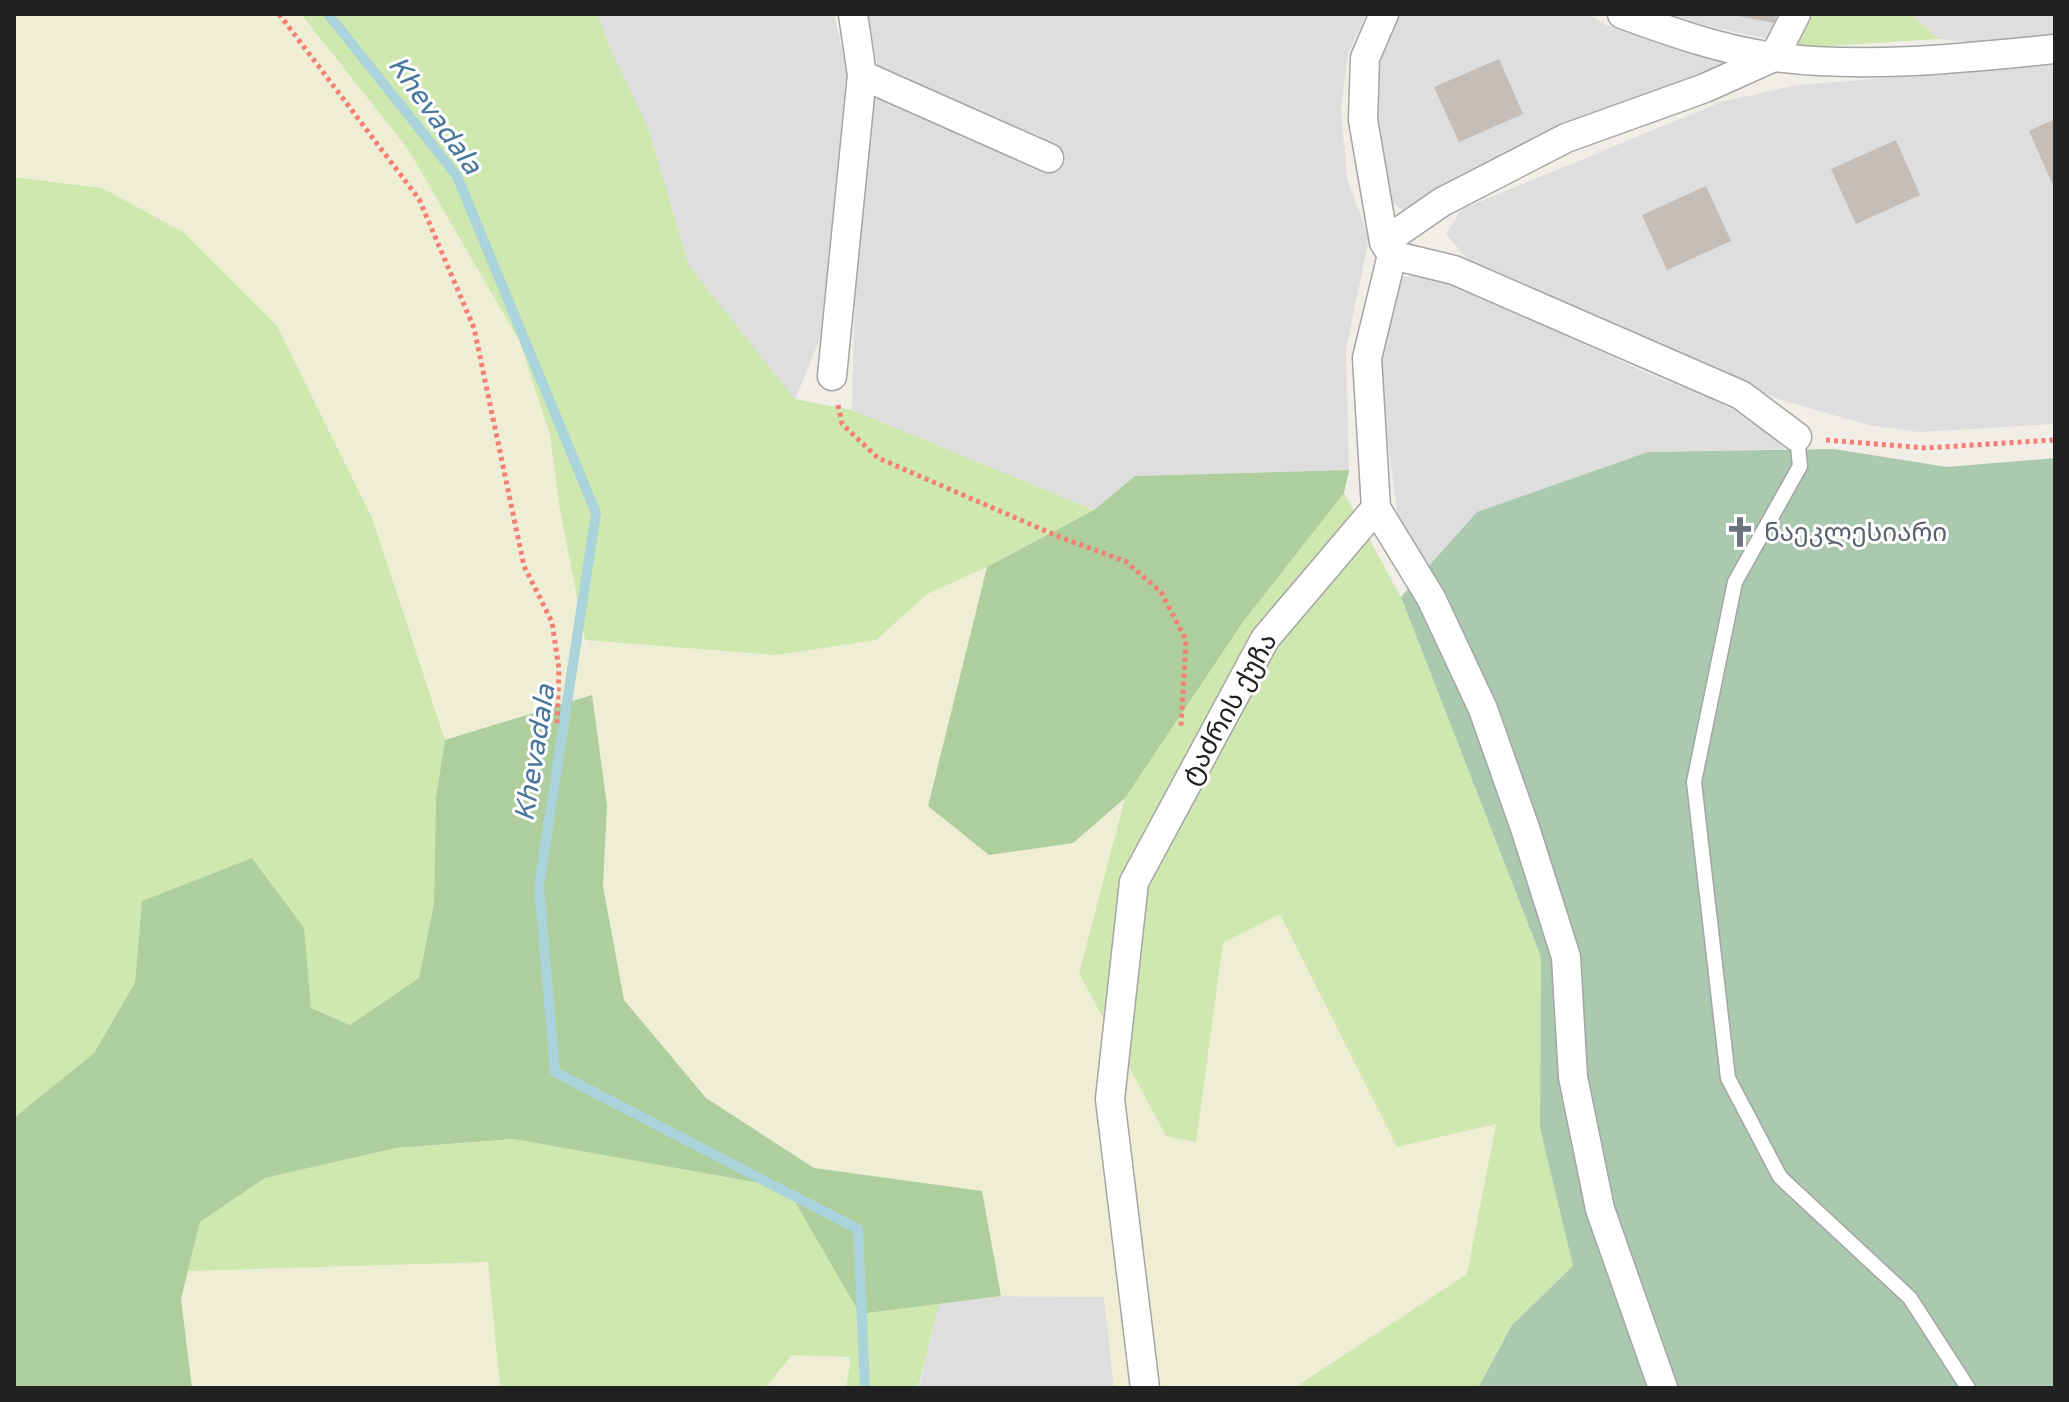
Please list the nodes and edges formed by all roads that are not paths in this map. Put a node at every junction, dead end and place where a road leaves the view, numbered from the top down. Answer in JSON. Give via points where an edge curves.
{"nodes":[{"id":1,"x":853,"y":14,"type":"edge"},
{"id":2,"x":1384,"y":14,"type":"edge"},
{"id":3,"x":1622,"y":14,"type":"edge"},
{"id":4,"x":1796,"y":14,"type":"edge"},
{"id":5,"x":2055,"y":49,"type":"edge"},
{"id":6,"x":1774,"y":57,"type":"junction"},
{"id":7,"x":862,"y":75,"type":"junction"},
{"id":8,"x":1049,"y":158,"type":"dead end"},
{"id":9,"x":1388,"y":249,"type":"junction"},
{"id":10,"x":832,"y":376,"type":"road end"},
{"id":11,"x":1797,"y":437,"type":"joint"},
{"id":12,"x":1376,"y":508,"type":"junction"},
{"id":13,"x":1145,"y":1388,"type":"edge"},
{"id":14,"x":1663,"y":1388,"type":"edge"},
{"id":15,"x":1968,"y":1388,"type":"edge"}],
"edges":[{"from":1,"to":7,"type":"street"},
{"from":2,"to":9,"type":"street","via":[[1365,58],[1363,120]]},
{"from":3,"to":6,"type":"street","via":[[1681,36]]},
{"from":4,"to":6,"type":"street"},
{"from":5,"to":6,"type":"street","via":[[1875,62]]},
{"from":6,"to":9,"type":"street","via":[[1566,138],[1442,202]]},
{"from":7,"to":8,"type":"street"},
{"from":7,"to":10,"type":"street"},
{"from":9,"to":11,"type":"street","via":[[1454,270],[1741,395]]},
{"from":9,"to":12,"type":"street","via":[[1367,358]]},
{"from":11,"to":15,"type":"lane","via":[[1800,466],[1735,582],[1694,782],[1728,1078],[1780,1177],[1910,1298]]},
{"from":12,"to":13,"type":"street","name":"ტაძრის ქუჩა","via":[[1265,639],[1134,882],[1110,1099]]},
{"from":12,"to":14,"type":"street","via":[[1431,598],[1483,709],[1525,828],[1566,957],[1573,1077],[1600,1209]]}]}
